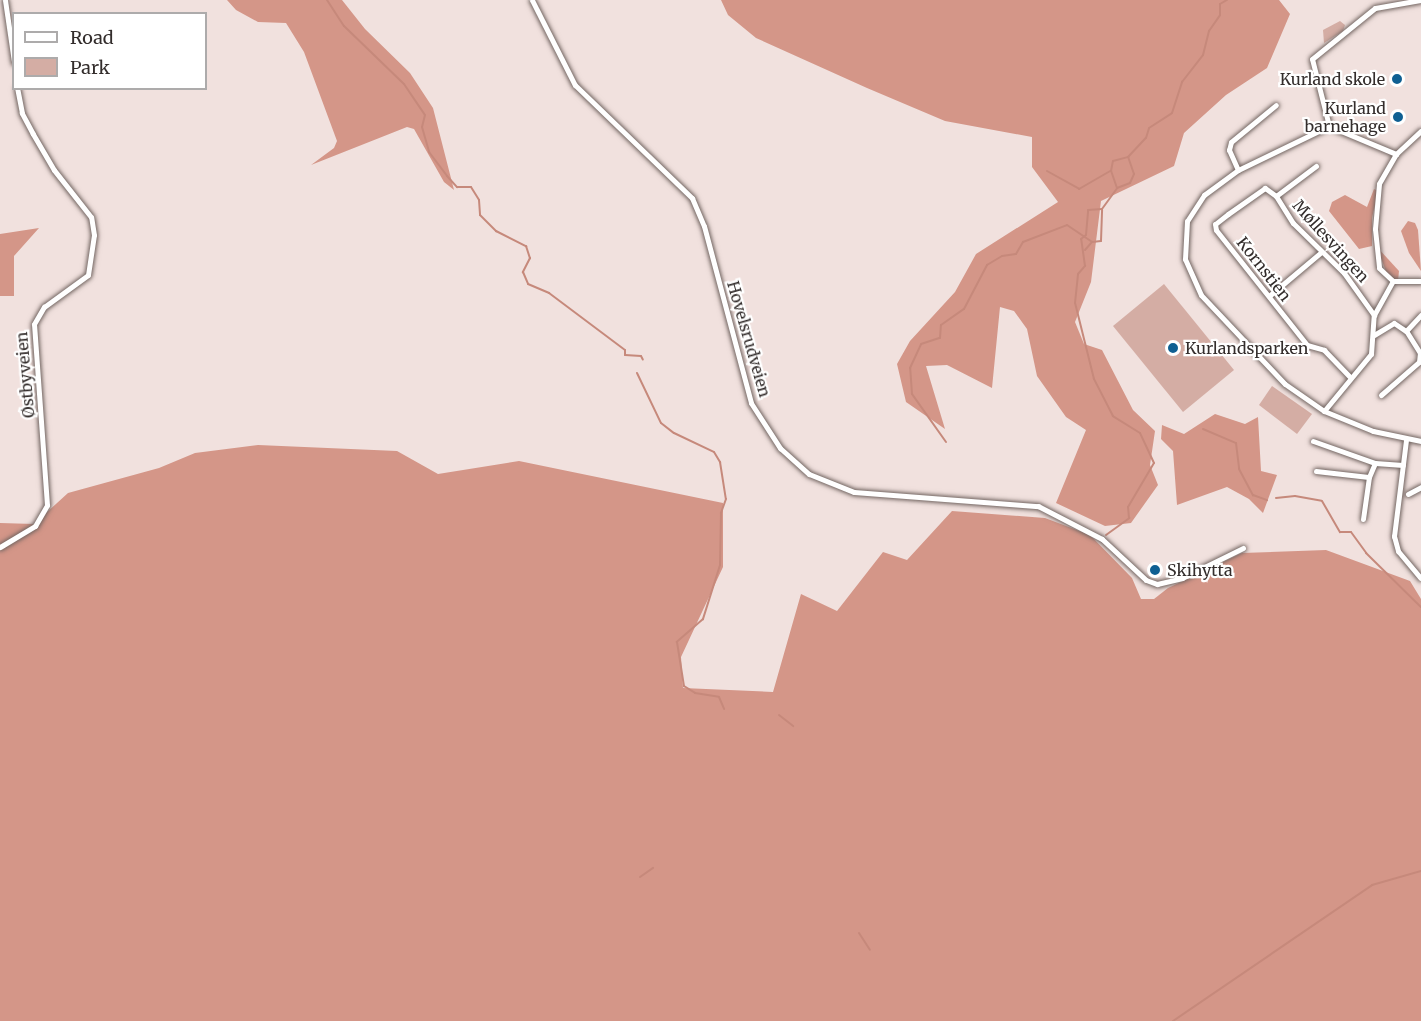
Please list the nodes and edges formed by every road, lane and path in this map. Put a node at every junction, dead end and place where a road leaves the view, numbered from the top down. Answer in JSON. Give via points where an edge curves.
{"nodes":[{"id":1,"x":5,"y":0,"type":"edge"},
{"id":2,"x":532,"y":0,"type":"edge"},
{"id":3,"x":1420,"y":0,"type":"edge"},
{"id":4,"x":12,"y":48,"type":"edge"},
{"id":5,"x":17,"y":90,"type":"edge"},
{"id":6,"x":1276,"y":105,"type":"dead end"},
{"id":7,"x":1329,"y":126,"type":"junction"},
{"id":8,"x":1421,"y":131,"type":"edge"},
{"id":9,"x":1396,"y":154,"type":"junction"},
{"id":10,"x":1316,"y":166,"type":"dead end"},
{"id":11,"x":1238,"y":170,"type":"junction"},
{"id":12,"x":1276,"y":196,"type":"junction"},
{"id":13,"x":1320,"y":253,"type":"junction"},
{"id":14,"x":1393,"y":281,"type":"junction"},
{"id":15,"x":1421,"y":281,"type":"edge"},
{"id":16,"x":1269,"y":296,"type":"junction"},
{"id":17,"x":1374,"y":315,"type":"junction"},
{"id":18,"x":1421,"y":315,"type":"edge"},
{"id":19,"x":1406,"y":331,"type":"junction"},
{"id":20,"x":1374,"y":335,"type":"junction"},
{"id":21,"x":1349,"y":376,"type":"junction"},
{"id":22,"x":1381,"y":395,"type":"dead end"},
{"id":23,"x":1324,"y":411,"type":"junction"},
{"id":24,"x":1406,"y":440,"type":"junction"},
{"id":25,"x":1312,"y":441,"type":"dead end"},
{"id":26,"x":1421,"y":441,"type":"edge"},
{"id":27,"x":1375,"y":463,"type":"junction"},
{"id":28,"x":1403,"y":465,"type":"junction"},
{"id":29,"x":1316,"y":471,"type":"dead end"},
{"id":30,"x":1369,"y":477,"type":"junction"},
{"id":31,"x":1421,"y":487,"type":"edge"},
{"id":32,"x":1408,"y":494,"type":"dead end"},
{"id":33,"x":1364,"y":519,"type":"dead end"},
{"id":34,"x":0,"y":547,"type":"edge"},
{"id":35,"x":1243,"y":548,"type":"dead end"},
{"id":36,"x":1421,"y":578,"type":"edge"}],
"edges":[{"from":1,"to":4,"type":"street"},
{"from":2,"to":35,"type":"street","name":"Hovelsrudveien","via":[[575,85],[692,198],[704,226],[751,403],[780,448],[809,474],[854,492],[1038,506],[1102,539],[1146,579],[1157,584],[1182,578]]},
{"from":3,"to":7,"type":"street","via":[[1375,8],[1312,59]]},
{"from":5,"to":34,"type":"street","name":"Østbyveien","via":[[22,113],[33,134],[94,226],[88,275],[44,307],[34,324],[47,493],[43,518]]},
{"from":6,"to":11,"type":"street","via":[[1231,142],[1229,150]]},
{"from":7,"to":9,"type":"street"},
{"from":7,"to":11,"type":"street"},
{"from":8,"to":9,"type":"street"},
{"from":9,"to":14,"type":"street","via":[[1379,184],[1375,229],[1379,268]]},
{"from":10,"to":12,"type":"street","name":"Møllesvingen"},
{"from":11,"to":23,"type":"street","via":[[1204,195],[1188,221],[1185,259],[1191,278],[1272,374]]},
{"from":12,"to":13,"type":"street","name":"Møllesvingen"},
{"from":12,"to":16,"type":"street","name":"Kornstien","via":[[1265,188],[1215,224]]},
{"from":13,"to":16,"type":"street"},
{"from":13,"to":17,"type":"street","name":"Møllesvingen","via":[[1344,273]]},
{"from":14,"to":15,"type":"street"},
{"from":14,"to":17,"type":"street"},
{"from":16,"to":21,"type":"street","name":"Kornstien","via":[[1307,345],[1324,350]]},
{"from":17,"to":20,"type":"street"},
{"from":18,"to":19,"type":"street"},
{"from":19,"to":20,"type":"street","via":[[1394,323]]},
{"from":19,"to":22,"type":"street","via":[[1419,353],[1419,362]]},
{"from":20,"to":21,"type":"street","via":[[1364,366]]},
{"from":21,"to":23,"type":"street"},
{"from":23,"to":24,"type":"street"},
{"from":24,"to":26,"type":"street"},
{"from":24,"to":28,"type":"street"},
{"from":25,"to":27,"type":"street"},
{"from":27,"to":28,"type":"street"},
{"from":27,"to":30,"type":"street"},
{"from":28,"to":36,"type":"street","via":[[1395,544]]},
{"from":29,"to":30,"type":"street"},
{"from":30,"to":33,"type":"street"},
{"from":31,"to":32,"type":"street"}]}
